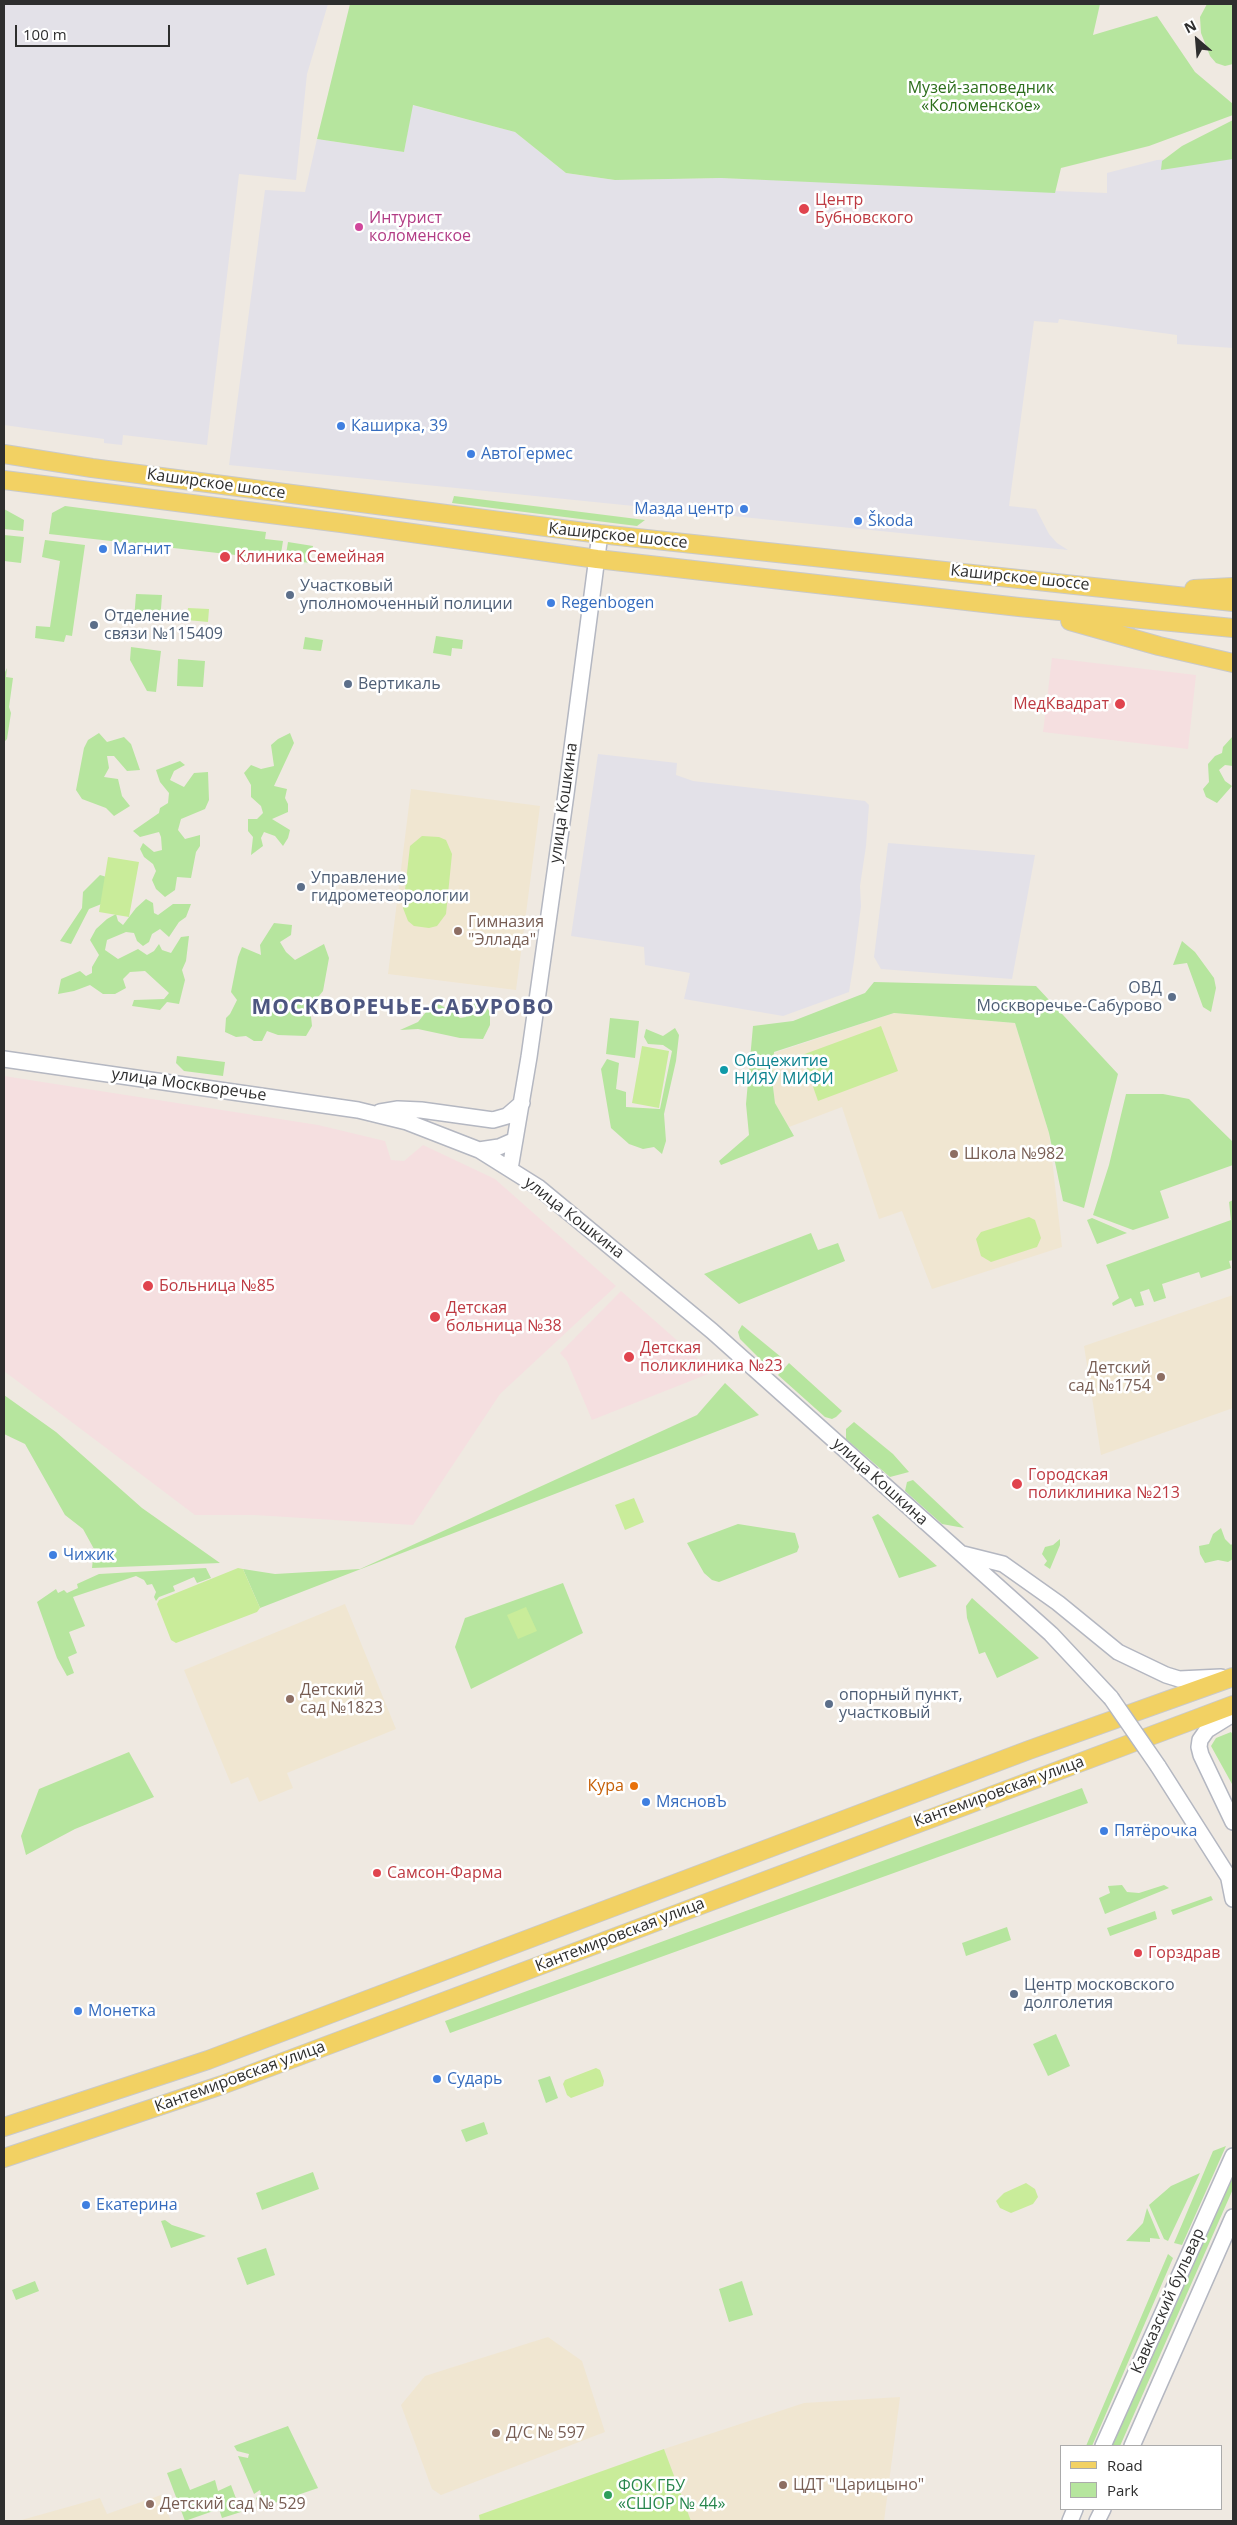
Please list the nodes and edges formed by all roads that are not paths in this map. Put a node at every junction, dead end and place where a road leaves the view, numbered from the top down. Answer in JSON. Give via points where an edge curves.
{"nodes":[{"id":1,"x":4,"y":454,"type":"edge"},
{"id":2,"x":4,"y":480,"type":"edge"},
{"id":3,"x":600,"y":534,"type":"junction"},
{"id":4,"x":597,"y":559,"type":"junction"},
{"id":5,"x":1233,"y":587,"type":"edge"},
{"id":6,"x":1152,"y":592,"type":"junction"},
{"id":7,"x":1233,"y":602,"type":"edge"},
{"id":8,"x":1019,"y":607,"type":"junction"},
{"id":9,"x":1233,"y":628,"type":"edge"},
{"id":10,"x":1233,"y":663,"type":"edge"},
{"id":11,"x":4,"y":1059,"type":"edge"},
{"id":12,"x":522,"y":1103,"type":"junction"},
{"id":13,"x":373,"y":1113,"type":"junction"},
{"id":14,"x":515,"y":1140,"type":"junction"},
{"id":15,"x":479,"y":1150,"type":"junction"},
{"id":16,"x":510,"y":1169,"type":"junction"},
{"id":17,"x":959,"y":1553,"type":"junction"},
{"id":18,"x":1233,"y":1677,"type":"edge"},
{"id":19,"x":1233,"y":1705,"type":"edge"},
{"id":20,"x":1233,"y":1714,"type":"edge"},
{"id":21,"x":1233,"y":1822,"type":"edge"},
{"id":22,"x":1231,"y":1881,"type":"edge"},
{"id":23,"x":1233,"y":1899,"type":"edge"},
{"id":24,"x":4,"y":2127,"type":"edge"},
{"id":25,"x":1233,"y":2156,"type":"edge"},
{"id":26,"x":4,"y":2159,"type":"edge"},
{"id":27,"x":1233,"y":2217,"type":"edge"},
{"id":28,"x":1103,"y":2445,"type":"edge"},
{"id":29,"x":1132,"y":2445,"type":"edge"}],
"edges":[{"from":1,"to":3,"type":"main road","name":"Каширское шоссе"},
{"from":2,"to":4,"type":"main road","name":"Каширское шоссе"},
{"from":3,"to":4,"type":"main road","name":"улица Кошкина"},
{"from":3,"to":6,"type":"main road","name":"Каширское шоссе"},
{"from":4,"to":8,"type":"main road","name":"Каширское шоссе"},
{"from":4,"to":12,"type":"main road","name":"улица Кошкина"},
{"from":5,"to":6,"type":"main road"},
{"from":6,"to":7,"type":"main road","name":"Каширское шоссе"},
{"from":8,"to":9,"type":"main road","name":"Каширское шоссе"},
{"from":8,"to":10,"type":"main road"},
{"from":11,"to":13,"type":"main road","name":"улица Москворечье"},
{"from":12,"to":13,"type":"main road","name":"улица Москворечье","via":[[507,1116],[493,1120],[421,1110]]},
{"from":12,"to":14,"type":"main road","name":"улица Кошкина"},
{"from":13,"to":15,"type":"main road","name":"улица Москворечье","via":[[416,1125]]},
{"from":14,"to":15,"type":"main road"},
{"from":14,"to":16,"type":"main road","name":"улица Кошкина"},
{"from":15,"to":16,"type":"main road","name":"улица Москворечье"},
{"from":16,"to":17,"type":"main road","name":"улица Кошкина","via":[[538,1188],[680,1304]]},
{"from":17,"to":18,"type":"main road","via":[[1004,1564],[1118,1652],[1166,1675],[1200,1680]]},
{"from":17,"to":22,"type":"main road","name":"улица Кошкина","bridge":true,"via":[[1050,1634],[1111,1698]]},
{"from":18,"to":24,"type":"main road","name":"Кантемировская улица","via":[[1029,1750],[208,2060]]},
{"from":19,"to":26,"type":"main road","name":"Кантемировская улица","via":[[222,2085]]},
{"from":20,"to":21,"type":"main road","via":[[1207,1730],[1199,1746]]},
{"from":22,"to":23,"type":"main road"},
{"from":25,"to":28,"type":"main road","name":"Кавказский бульвар"},
{"from":27,"to":29,"type":"main road","name":"Кавказский бульвар"}]}
